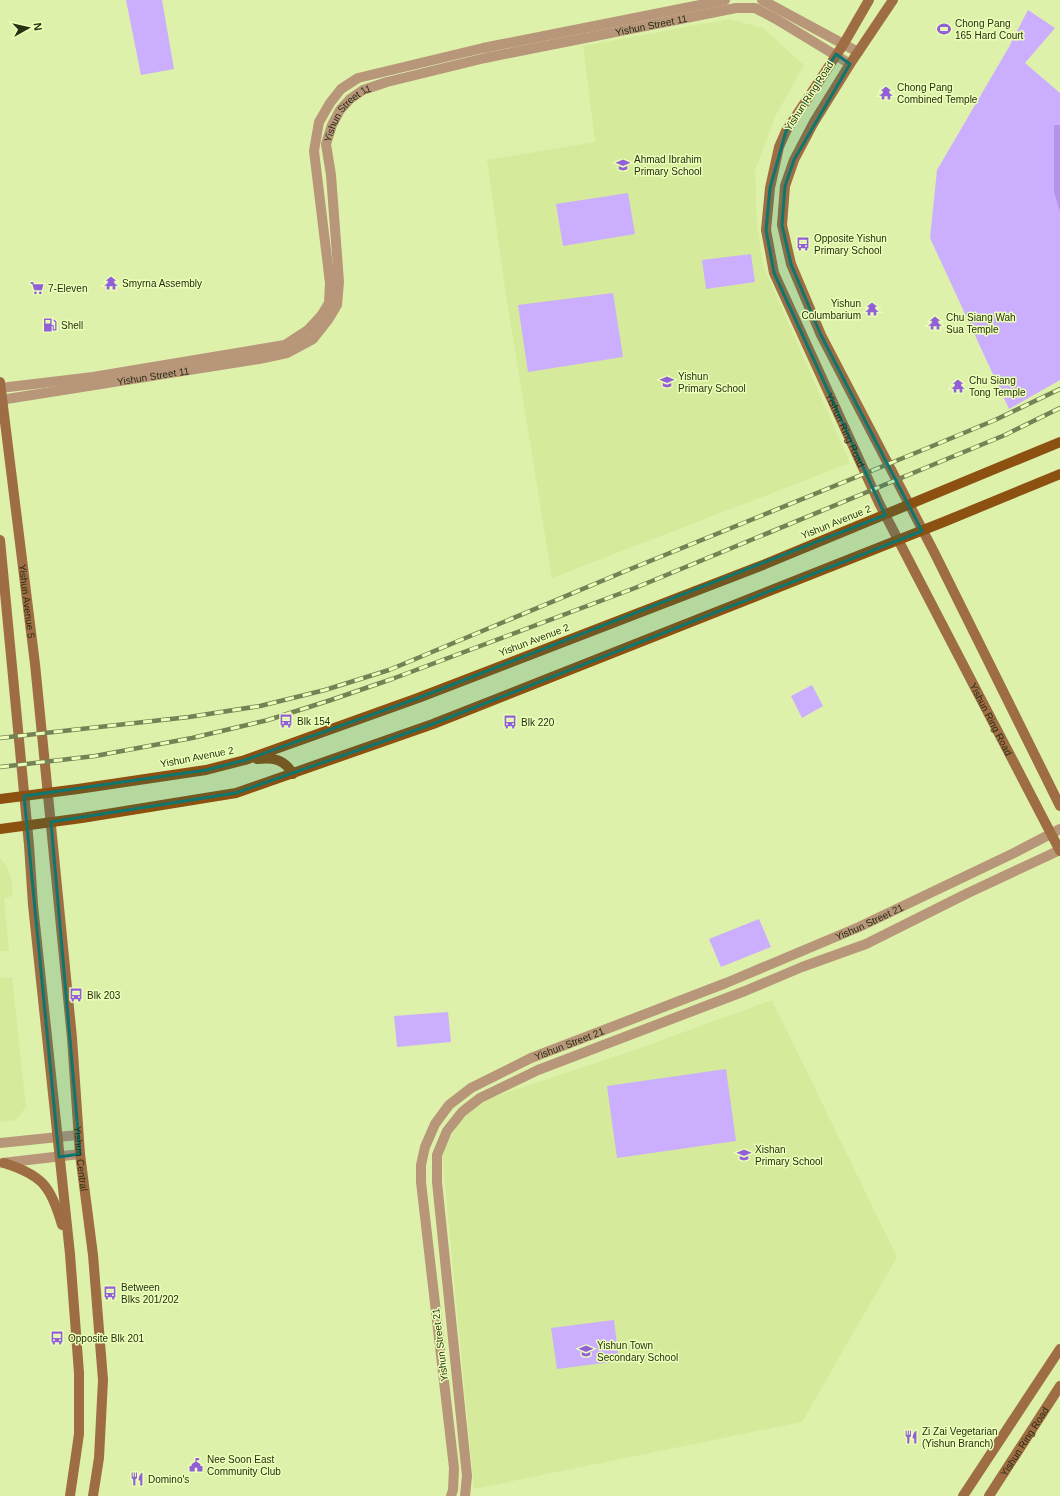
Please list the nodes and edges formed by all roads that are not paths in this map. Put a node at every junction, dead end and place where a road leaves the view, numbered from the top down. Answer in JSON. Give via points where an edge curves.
{"nodes":[{"id":1,"x":725,"y":0,"type":"edge"},
{"id":2,"x":762,"y":0,"type":"edge"},
{"id":3,"x":869,"y":0,"type":"edge"},
{"id":4,"x":893,"y":0,"type":"edge"},
{"id":5,"x":843,"y":45,"type":"junction"},
{"id":6,"x":858,"y":52,"type":"junction"},
{"id":7,"x":836,"y":54,"type":"junction"},
{"id":8,"x":850,"y":64,"type":"junction"},
{"id":9,"x":0,"y":386,"type":"edge"},
{"id":10,"x":1,"y":400,"type":"edge"},
{"id":11,"x":1060,"y":442,"type":"edge"},
{"id":12,"x":1060,"y":474,"type":"edge"},
{"id":13,"x":909,"y":505,"type":"junction"},
{"id":14,"x":885,"y":515,"type":"junction"},
{"id":15,"x":922,"y":531,"type":"junction"},
{"id":16,"x":0,"y":540,"type":"edge"},
{"id":17,"x":898,"y":540,"type":"junction"},
{"id":18,"x":245,"y":760,"type":"junction"},
{"id":19,"x":293,"y":774,"type":"junction"},
{"id":20,"x":49,"y":793,"type":"junction"},
{"id":21,"x":24,"y":796,"type":"junction"},
{"id":22,"x":0,"y":799,"type":"edge"},
{"id":23,"x":1060,"y":806,"type":"edge"},
{"id":24,"x":51,"y":822,"type":"junction"},
{"id":25,"x":27,"y":825,"type":"junction"},
{"id":26,"x":0,"y":829,"type":"edge"},
{"id":27,"x":1056,"y":831,"type":"edge"},
{"id":28,"x":1060,"y":850,"type":"edge"},
{"id":29,"x":78,"y":1135,"type":"junction"},
{"id":30,"x":57,"y":1137,"type":"junction"},
{"id":31,"x":0,"y":1143,"type":"edge"},
{"id":32,"x":80,"y":1154,"type":"junction"},
{"id":33,"x":59,"y":1157,"type":"junction"},
{"id":34,"x":2,"y":1163,"type":"edge"},
{"id":35,"x":70,"y":1254,"type":"junction"},
{"id":36,"x":1060,"y":1349,"type":"edge"},
{"id":37,"x":1060,"y":1386,"type":"edge"},
{"id":38,"x":70,"y":1496,"type":"edge"},
{"id":39,"x":93,"y":1496,"type":"edge"},
{"id":40,"x":451,"y":1496,"type":"edge"},
{"id":41,"x":465,"y":1496,"type":"edge"},
{"id":42,"x":964,"y":1496,"type":"edge"},
{"id":43,"x":989,"y":1496,"type":"edge"}],
"edges":[{"from":1,"to":9,"type":"street","name":"Yishun Street 11","via":[[483,48],[358,78],[341,89],[319,122],[314,151],[330,283],[329,303],[308,330],[285,345],[92,377]]},
{"from":2,"to":5,"type":"street"},
{"from":3,"to":5,"type":"main road","name":"Yishun Ring Road"},
{"from":4,"to":6,"type":"main road","name":"Yishun Ring Road"},
{"from":5,"to":6,"type":"street"},
{"from":5,"to":7,"type":"main road","name":"Yishun Ring Road"},
{"from":6,"to":8,"type":"main road","name":"Yishun Ring Road"},
{"from":7,"to":8,"type":"street","name":"Yishun Street 11"},
{"from":7,"to":10,"type":"street","name":"Yishun Street 11","via":[[755,8],[736,8],[485,58],[363,90],[340,110],[326,144],[340,282],[337,305],[313,339],[287,353],[259,360]]},
{"from":7,"to":14,"type":"main road","name":"Yishun Ring Road","via":[[786,131],[779,147],[770,188],[766,230],[774,273]]},
{"from":8,"to":13,"type":"main road","name":"Yishun Ring Road","via":[[794,160],[786,186],[782,225],[791,264],[821,335]]},
{"from":9,"to":10,"type":"main road","name":"Yishun Avenue 5"},
{"from":10,"to":20,"type":"main road","name":"Yishun Avenue 5","via":[[36,664]]},
{"from":11,"to":13,"type":"main road","name":"Yishun Avenue 2"},
{"from":12,"to":15,"type":"main road"},
{"from":13,"to":14,"type":"main road","name":"Yishun Avenue 2"},
{"from":13,"to":15,"type":"main road","name":"Yishun Ring Road"},
{"from":14,"to":17,"type":"main road","name":"Yishun Ring Road"},
{"from":14,"to":18,"type":"main road","name":"Yishun Avenue 2","via":[[763,565],[418,698]]},
{"from":15,"to":17,"type":"main road"},
{"from":15,"to":23,"type":"main road","name":"Yishun Ring Road"},
{"from":16,"to":21,"type":"main road","name":"Yishun Avenue 5"},
{"from":17,"to":19,"type":"main road","via":[[433,724]]},
{"from":17,"to":27,"type":"main road","name":"Yishun Ring Road"},
{"from":18,"to":19,"type":"main road","via":[[274,758],[289,766]]},
{"from":18,"to":20,"type":"main road","name":"Yishun Avenue 2","via":[[206,770]]},
{"from":19,"to":24,"type":"main road","via":[[236,794]]},
{"from":20,"to":21,"type":"main road","name":"Yishun Avenue 2"},
{"from":20,"to":24,"type":"main road","name":"Yishun Avenue 5"},
{"from":21,"to":22,"type":"main road","name":"Yishun Avenue 2"},
{"from":21,"to":25,"type":"main road","name":"Yishun Avenue 5"},
{"from":24,"to":25,"type":"main road"},
{"from":24,"to":29,"type":"main road","name":"Yishun Central","via":[[72,1038]]},
{"from":25,"to":26,"type":"main road"},
{"from":25,"to":30,"type":"main road"},
{"from":27,"to":28,"type":"main road","name":"Yishun Ring Road"},
{"from":27,"to":40,"type":"street","name":"Yishun Street 21","via":[[859,927],[726,983],[531,1058],[471,1088],[449,1105],[434,1124],[425,1147],[421,1182],[454,1468]]},
{"from":28,"to":41,"type":"street","name":"Yishun Street 21","via":[[866,944],[538,1070],[480,1098],[462,1112],[447,1131],[437,1155],[437,1175],[467,1476]]},
{"from":29,"to":30,"type":"street"},
{"from":29,"to":32,"type":"main road","name":"Yishun Central"},
{"from":30,"to":31,"type":"street"},
{"from":30,"to":33,"type":"main road"},
{"from":32,"to":33,"type":"street"},
{"from":32,"to":39,"type":"main road","name":"Yishun Central","via":[[93,1255],[103,1380],[99,1458]]},
{"from":33,"to":34,"type":"street"},
{"from":33,"to":35,"type":"main road"},
{"from":34,"to":35,"type":"main road","via":[[30,1173],[48,1190],[55,1203]]},
{"from":35,"to":38,"type":"main road","via":[[79,1373],[78,1434]]},
{"from":36,"to":42,"type":"main road","name":"Yishun Ring Road"},
{"from":37,"to":43,"type":"main road","name":"Yishun Ring Road"}]}
